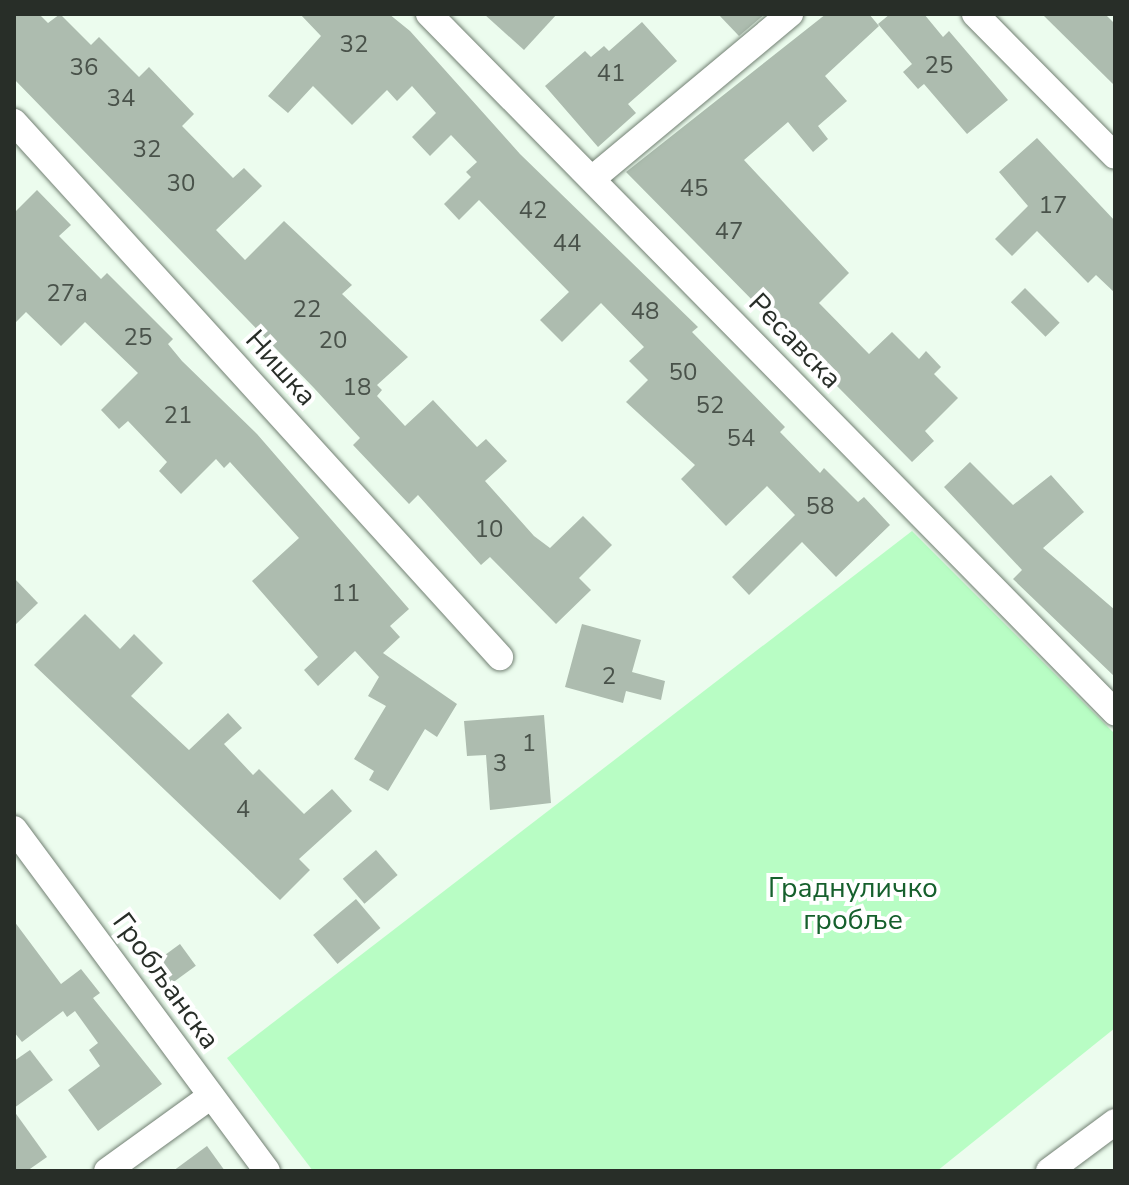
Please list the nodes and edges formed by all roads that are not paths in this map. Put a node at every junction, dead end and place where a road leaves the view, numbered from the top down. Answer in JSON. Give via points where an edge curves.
{"nodes":[{"id":1,"x":429,"y":14,"type":"edge"},
{"id":2,"x":790,"y":14,"type":"edge"},
{"id":3,"x":975,"y":14,"type":"edge"},
{"id":4,"x":20,"y":141,"type":"edge"},
{"id":5,"x":1115,"y":156,"type":"edge"},
{"id":6,"x":592,"y":179,"type":"junction"},
{"id":7,"x":500,"y":657,"type":"dead end"},
{"id":8,"x":1115,"y":712,"type":"edge"},
{"id":9,"x":14,"y":829,"type":"edge"},
{"id":10,"x":211,"y":1096,"type":"junction"},
{"id":11,"x":1115,"y":1122,"type":"edge"},
{"id":12,"x":107,"y":1171,"type":"edge"},
{"id":13,"x":267,"y":1171,"type":"edge"},
{"id":14,"x":1049,"y":1171,"type":"edge"}],
"edges":[{"from":1,"to":6,"type":"street","name":"Ресавска"},
{"from":2,"to":6,"type":"street"},
{"from":3,"to":5,"type":"street"},
{"from":4,"to":7,"type":"street","name":"Нишка"},
{"from":6,"to":8,"type":"street","name":"Ресавска"},
{"from":9,"to":10,"type":"street","name":"Гробљанска"},
{"from":10,"to":12,"type":"street"},
{"from":10,"to":13,"type":"street","name":"Гробљанска"},
{"from":11,"to":14,"type":"street"}]}
